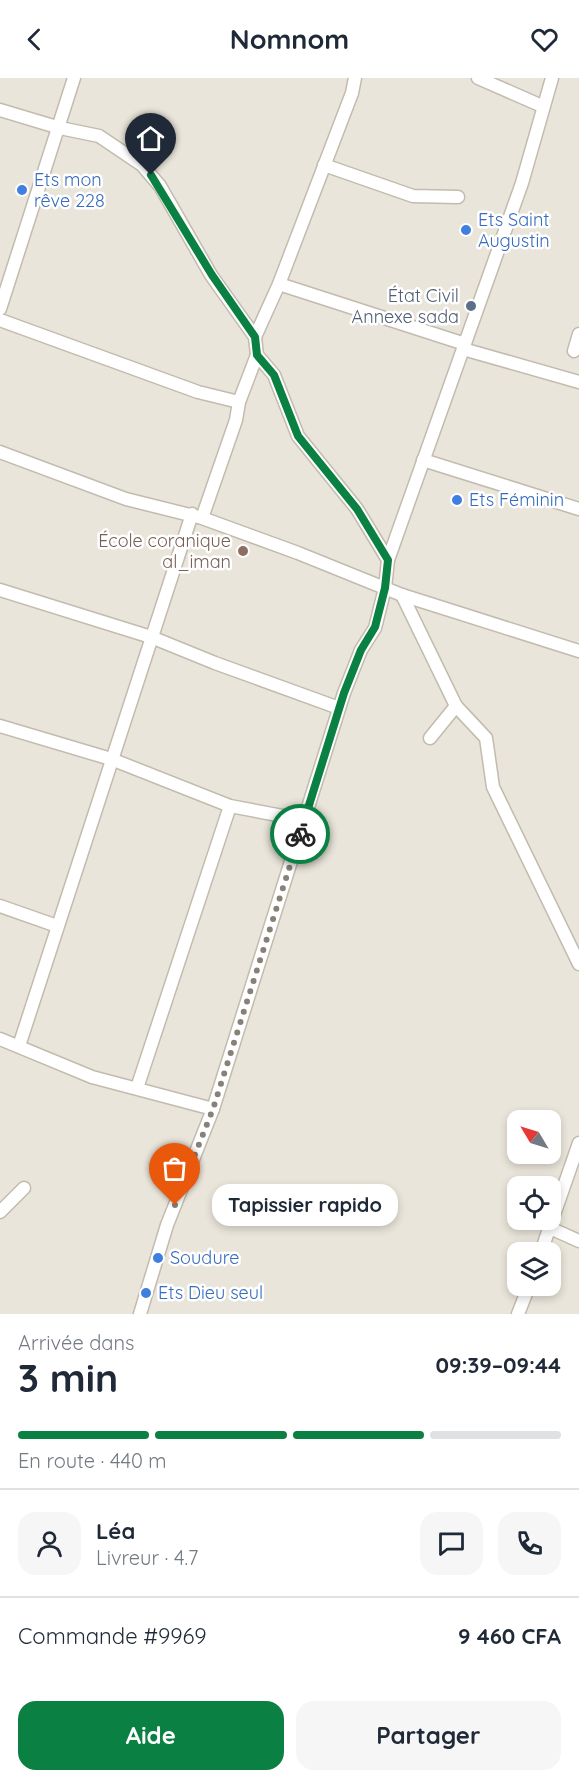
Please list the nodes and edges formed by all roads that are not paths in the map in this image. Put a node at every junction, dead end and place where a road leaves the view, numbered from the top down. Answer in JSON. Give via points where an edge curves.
{"nodes":[{"id":1,"x":74,"y":78,"type":"edge"},
{"id":2,"x":355,"y":78,"type":"edge"},
{"id":3,"x":478,"y":78,"type":"edge"},
{"id":4,"x":552,"y":78,"type":"edge"},
{"id":5,"x":542,"y":106,"type":"junction"},
{"id":6,"x":0,"y":110,"type":"edge"},
{"id":7,"x":60,"y":129,"type":"junction"},
{"id":8,"x":324,"y":165,"type":"junction"},
{"id":9,"x":458,"y":197,"type":"dead end"},
{"id":10,"x":279,"y":284,"type":"junction"},
{"id":11,"x":0,"y":309,"type":"edge"},
{"id":12,"x":0,"y":320,"type":"edge"},
{"id":13,"x":579,"y":334,"type":"edge"},
{"id":14,"x":255,"y":337,"type":"junction"},
{"id":15,"x":464,"y":346,"type":"junction"},
{"id":16,"x":574,"y":351,"type":"dead end"},
{"id":17,"x":257,"y":355,"type":"junction"},
{"id":18,"x":579,"y":382,"type":"edge"},
{"id":19,"x":239,"y":402,"type":"junction"},
{"id":20,"x":0,"y":452,"type":"edge"},
{"id":21,"x":423,"y":460,"type":"junction"},
{"id":22,"x":579,"y":508,"type":"edge"},
{"id":23,"x":197,"y":516,"type":"junction"},
{"id":24,"x":388,"y":560,"type":"junction"},
{"id":25,"x":385,"y":588,"type":"junction"},
{"id":26,"x":0,"y":590,"type":"edge"},
{"id":27,"x":402,"y":596,"type":"junction"},
{"id":28,"x":151,"y":637,"type":"junction"},
{"id":29,"x":579,"y":651,"type":"edge"},
{"id":30,"x":456,"y":706,"type":"junction"},
{"id":31,"x":339,"y":708,"type":"junction"},
{"id":32,"x":0,"y":726,"type":"edge"},
{"id":33,"x":430,"y":738,"type":"dead end"},
{"id":34,"x":111,"y":759,"type":"junction"},
{"id":35,"x":230,"y":806,"type":"junction"},
{"id":36,"x":304,"y":820,"type":"junction"},
{"id":37,"x":0,"y":906,"type":"edge"},
{"id":38,"x":57,"y":926,"type":"junction"},
{"id":39,"x":579,"y":964,"type":"edge"},
{"id":40,"x":0,"y":1039,"type":"edge"},
{"id":41,"x":19,"y":1047,"type":"junction"},
{"id":42,"x":137,"y":1088,"type":"junction"},
{"id":43,"x":213,"y":1109,"type":"junction"},
{"id":44,"x":579,"y":1143,"type":"edge"},
{"id":45,"x":24,"y":1188,"type":"dead end"},
{"id":46,"x":561,"y":1196,"type":"edge"},
{"id":47,"x":0,"y":1212,"type":"edge"},
{"id":48,"x":554,"y":1230,"type":"edge"},
{"id":49,"x":579,"y":1241,"type":"edge"},
{"id":50,"x":525,"y":1296,"type":"edge"},
{"id":51,"x":140,"y":1314,"type":"edge"},
{"id":52,"x":518,"y":1314,"type":"edge"}],
"edges":[{"from":1,"to":7,"type":"street"},
{"from":2,"to":8,"type":"street"},
{"from":3,"to":5,"type":"street"},
{"from":4,"to":5,"type":"street"},
{"from":5,"to":15,"type":"street","via":[[522,183]]},
{"from":6,"to":7,"type":"street"},
{"from":7,"to":11,"type":"street"},
{"from":7,"to":14,"type":"street","via":[[99,136],[142,165],[160,186],[212,275]]},
{"from":8,"to":9,"type":"street","via":[[413,196]]},
{"from":8,"to":10,"type":"street"},
{"from":10,"to":14,"type":"street"},
{"from":10,"to":15,"type":"street"},
{"from":12,"to":19,"type":"street","via":[[198,392]]},
{"from":13,"to":16,"type":"street"},
{"from":14,"to":17,"type":"street"},
{"from":15,"to":18,"type":"street"},
{"from":15,"to":21,"type":"street"},
{"from":17,"to":19,"type":"street"},
{"from":17,"to":24,"type":"street","via":[[274,375],[298,436],[357,509]]},
{"from":19,"to":23,"type":"street","via":[[236,420]]},
{"from":20,"to":23,"type":"street","via":[[126,499]]},
{"from":21,"to":22,"type":"street"},
{"from":21,"to":24,"type":"street"},
{"from":23,"to":25,"type":"street"},
{"from":23,"to":28,"type":"street"},
{"from":24,"to":25,"type":"street"},
{"from":25,"to":27,"type":"street"},
{"from":25,"to":31,"type":"street","via":[[375,627],[361,650]]},
{"from":26,"to":28,"type":"street"},
{"from":27,"to":29,"type":"street"},
{"from":27,"to":30,"type":"street"},
{"from":28,"to":31,"type":"street"},
{"from":28,"to":34,"type":"street"},
{"from":30,"to":33,"type":"street"},
{"from":30,"to":39,"type":"street","via":[[486,738],[492,787]]},
{"from":31,"to":36,"type":"street"},
{"from":32,"to":34,"type":"street"},
{"from":34,"to":35,"type":"street"},
{"from":34,"to":38,"type":"street"},
{"from":35,"to":36,"type":"street"},
{"from":35,"to":42,"type":"street"},
{"from":36,"to":43,"type":"street"},
{"from":37,"to":38,"type":"street"},
{"from":38,"to":41,"type":"street"},
{"from":40,"to":41,"type":"street"},
{"from":41,"to":42,"type":"street","via":[[92,1077]]},
{"from":42,"to":43,"type":"street"},
{"from":43,"to":51,"type":"street","via":[[167,1225]]},
{"from":44,"to":46,"type":"street"},
{"from":45,"to":47,"type":"street"},
{"from":48,"to":49,"type":"street"},
{"from":50,"to":52,"type":"street"}]}
